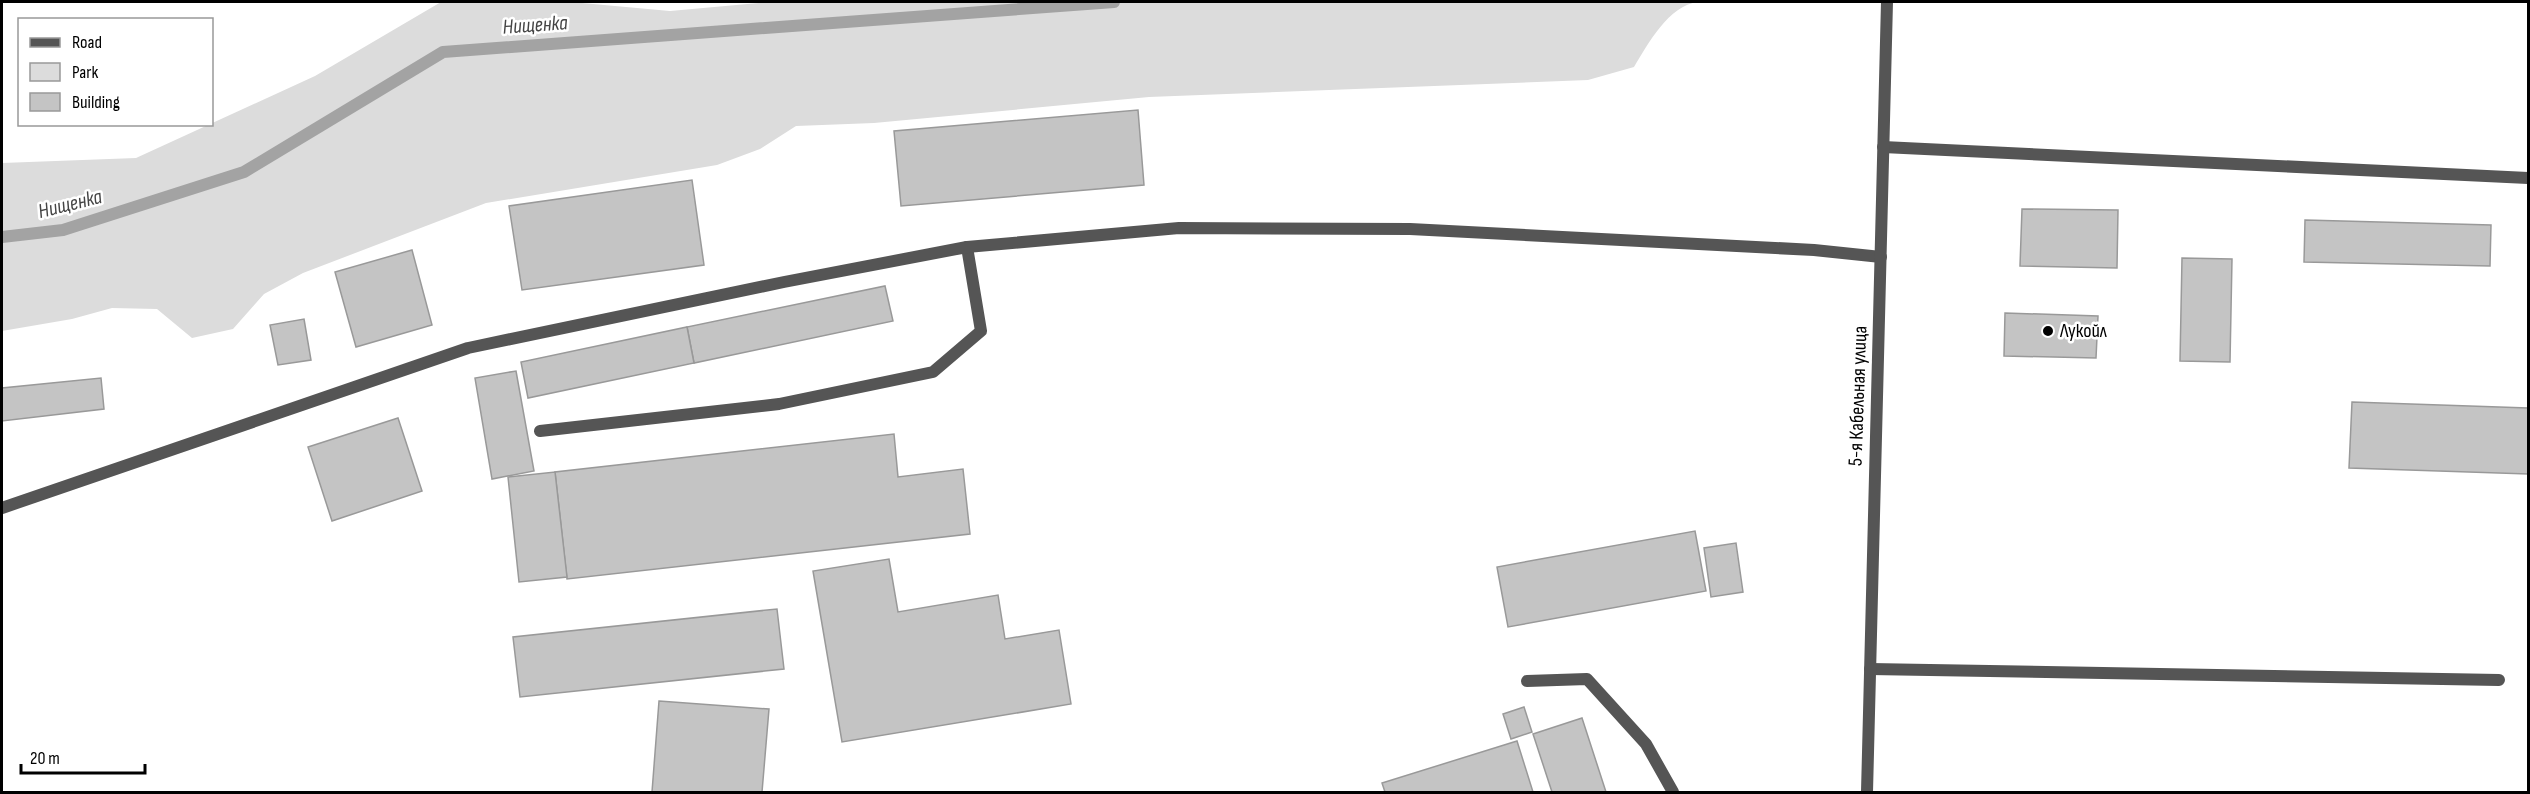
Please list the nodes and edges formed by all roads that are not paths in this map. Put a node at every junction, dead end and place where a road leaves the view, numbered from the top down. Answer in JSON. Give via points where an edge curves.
{"nodes":[{"id":1,"x":1887,"y":2,"type":"edge"},
{"id":2,"x":1883,"y":147,"type":"junction"},
{"id":3,"x":2529,"y":178,"type":"edge"},
{"id":4,"x":967,"y":247,"type":"junction"},
{"id":5,"x":1881,"y":257,"type":"junction"},
{"id":6,"x":540,"y":431,"type":"dead end"},
{"id":7,"x":2,"y":508,"type":"edge"},
{"id":8,"x":1870,"y":669,"type":"junction"},
{"id":9,"x":1527,"y":681,"type":"dead end"},
{"id":10,"x":2499,"y":681,"type":"dead end"},
{"id":11,"x":1673,"y":792,"type":"edge"},
{"id":12,"x":1867,"y":792,"type":"edge"}],
"edges":[{"from":1,"to":2,"type":"street","name":"5-я Кабельная улица"},
{"from":2,"to":3,"type":"street"},
{"from":2,"to":5,"type":"street","name":"5-я Кабельная улица"},
{"from":4,"to":5,"type":"street","via":[[1179,228],[1410,229],[1814,250]]},
{"from":4,"to":6,"type":"street","via":[[981,331],[933,372],[779,404]]},
{"from":4,"to":7,"type":"street","via":[[468,348]]},
{"from":5,"to":8,"type":"street","name":"5-я Кабельная улица"},
{"from":8,"to":10,"type":"street"},
{"from":8,"to":12,"type":"street","name":"5-я Кабельная улица"},
{"from":9,"to":11,"type":"street","via":[[1587,680],[1646,744]]}]}
